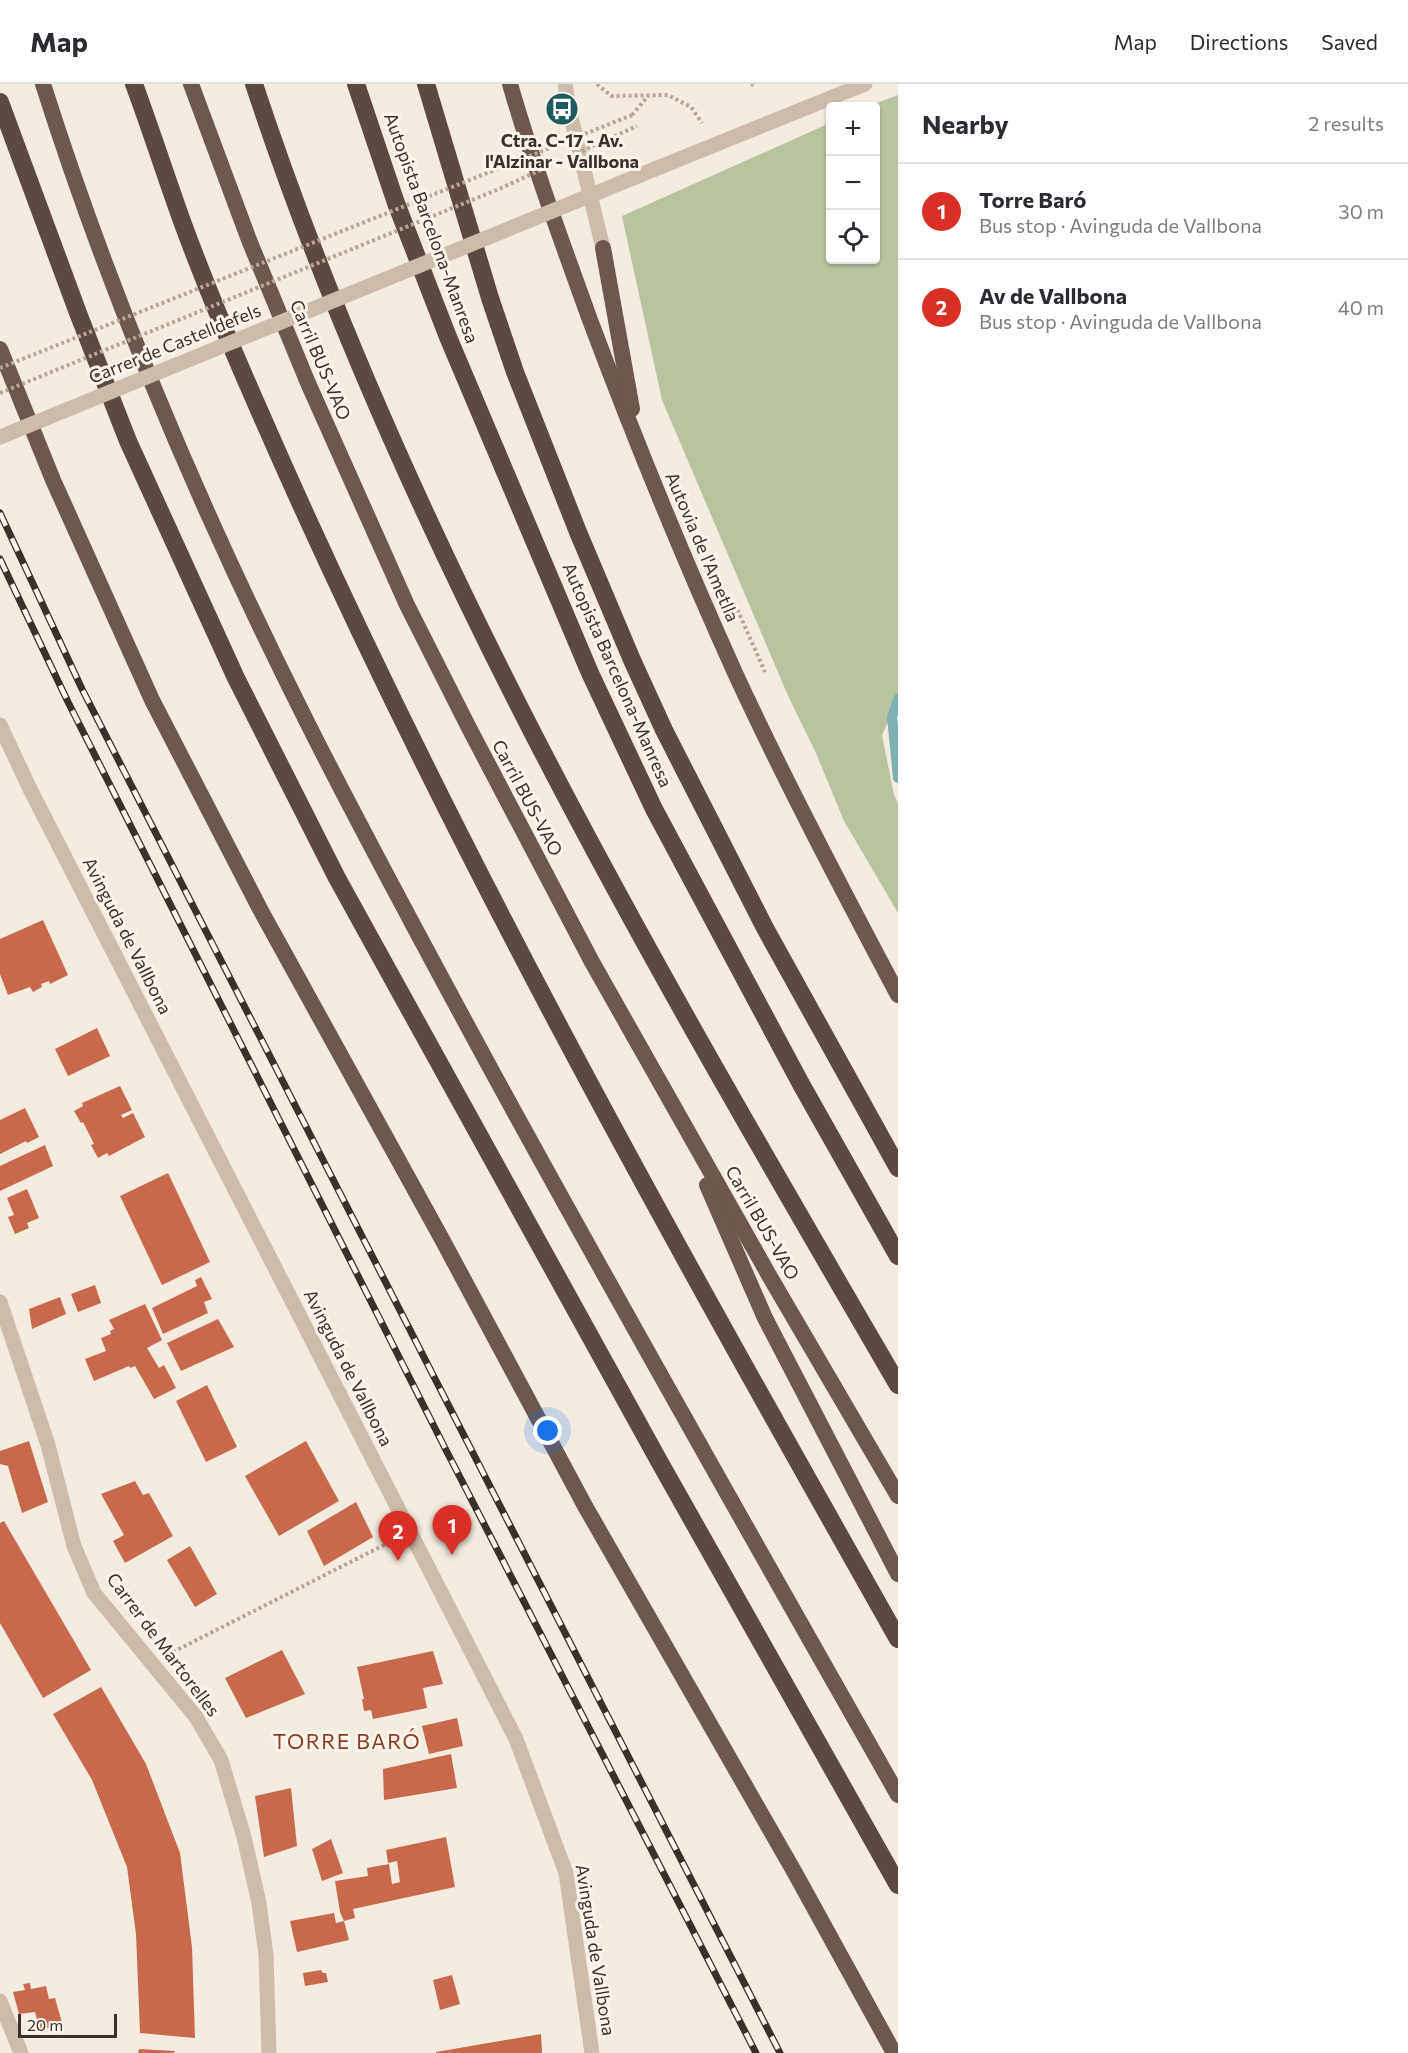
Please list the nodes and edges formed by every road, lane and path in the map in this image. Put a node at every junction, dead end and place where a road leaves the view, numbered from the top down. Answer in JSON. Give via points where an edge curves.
{"nodes":[{"id":1,"x":43,"y":84,"type":"edge"},
{"id":2,"x":134,"y":84,"type":"edge"},
{"id":3,"x":191,"y":84,"type":"edge"},
{"id":4,"x":254,"y":84,"type":"edge"},
{"id":5,"x":356,"y":84,"type":"edge"},
{"id":6,"x":426,"y":84,"type":"edge"},
{"id":7,"x":565,"y":84,"type":"edge"},
{"id":8,"x":597,"y":84,"type":"edge"},
{"id":9,"x":866,"y":84,"type":"edge"},
{"id":10,"x":512,"y":90,"type":"edge"},
{"id":11,"x":648,"y":95,"type":"junction"},
{"id":12,"x":0,"y":102,"type":"edge"},
{"id":13,"x":702,"y":124,"type":"dead end"},
{"id":14,"x":637,"y":126,"type":"dead end"},
{"id":15,"x":593,"y":130,"type":"dead end"},
{"id":16,"x":598,"y":153,"type":"dead end"},
{"id":17,"x":603,"y":248,"type":"joint"},
{"id":18,"x":0,"y":349,"type":"edge"},
{"id":19,"x":0,"y":368,"type":"edge"},
{"id":20,"x":0,"y":393,"type":"edge"},
{"id":21,"x":0,"y":437,"type":"edge"},
{"id":22,"x":639,"y":449,"type":"junction"},
{"id":23,"x":731,"y":594,"type":"dead end"},
{"id":24,"x":769,"y":679,"type":"dead end"},
{"id":25,"x":0,"y":725,"type":"edge"},
{"id":26,"x":898,"y":995,"type":"edge"},
{"id":27,"x":674,"y":1107,"type":"junction"},
{"id":28,"x":898,"y":1168,"type":"edge"},
{"id":29,"x":898,"y":1256,"type":"edge"},
{"id":30,"x":0,"y":1302,"type":"edge"},
{"id":31,"x":898,"y":1385,"type":"edge"},
{"id":32,"x":898,"y":1496,"type":"edge"},
{"id":33,"x":394,"y":1539,"type":"dead end"},
{"id":34,"x":898,"y":1574,"type":"edge"},
{"id":35,"x":898,"y":1639,"type":"edge"},
{"id":36,"x":152,"y":1663,"type":"junction"},
{"id":37,"x":898,"y":1795,"type":"edge"},
{"id":38,"x":898,"y":1886,"type":"edge"},
{"id":39,"x":0,"y":2001,"type":"edge"},
{"id":40,"x":21,"y":2053,"type":"edge"},
{"id":41,"x":268,"y":2053,"type":"edge"},
{"id":42,"x":592,"y":2053,"type":"edge"},
{"id":43,"x":894,"y":2053,"type":"edge"}],
"edges":[{"from":1,"to":37,"type":"highway","via":[[66,158],[174,437],[307,723],[602,1272]]},
{"from":2,"to":35,"type":"highway","via":[[185,228],[257,407],[418,752],[549,1006],[735,1351]]},
{"from":3,"to":27,"type":"highway","name":"Carril BUS-VAO","via":[[308,383],[407,605],[525,837]]},
{"from":4,"to":31,"type":"highway","via":[[282,171],[362,372],[504,678],[679,1004]]},
{"from":5,"to":29,"type":"highway","name":"Autopista Barcelona-Manresa","via":[[396,203],[448,337],[590,673],[654,809]]},
{"from":6,"to":28,"type":"highway","via":[[515,372],[632,660],[765,928]]},
{"from":7,"to":17,"type":"street"},
{"from":8,"to":11,"type":"path","via":[[611,96]]},
{"from":9,"to":21,"type":"street","name":"Carrer de Castelldefels","bridge":true},
{"from":10,"to":22,"type":"highway","name":"Autovia de l'Ametlla","via":[[572,270]]},
{"from":11,"to":13,"type":"path","via":[[668,95],[692,107]]},
{"from":11,"to":19,"type":"path","bridge":true,"via":[[632,115]]},
{"from":12,"to":38,"type":"highway","via":[[128,441],[252,710],[348,899]]},
{"from":14,"to":20,"type":"path","name":"Carrer de Castelldefels","bridge":true,"via":[[500,189]]},
{"from":15,"to":16,"type":"path"},
{"from":17,"to":22,"type":"highway"},
{"from":18,"to":43,"type":"highway","via":[[53,480],[152,700],[260,909],[585,1506]]},
{"from":22,"to":26,"type":"highway","name":"Autovia de l'Ametlla","via":[[737,676]]},
{"from":23,"to":24,"type":"path"},
{"from":25,"to":42,"type":"street","name":"Avinguda de Vallbona","via":[[516,1739],[566,1873]]},
{"from":27,"to":32,"type":"highway","name":"Carril BUS-VAO"},
{"from":27,"to":34,"type":"highway","via":[[765,1318]]},
{"from":30,"to":36,"type":"street","name":"Carrer de Martorelles","via":[[48,1445],[74,1546],[94,1593]]},
{"from":33,"to":36,"type":"path"},
{"from":36,"to":41,"type":"street","name":"Carrer de Martorelles","via":[[196,1718],[221,1760],[259,1902],[266,1955]]},
{"from":39,"to":40,"type":"street"}]}
